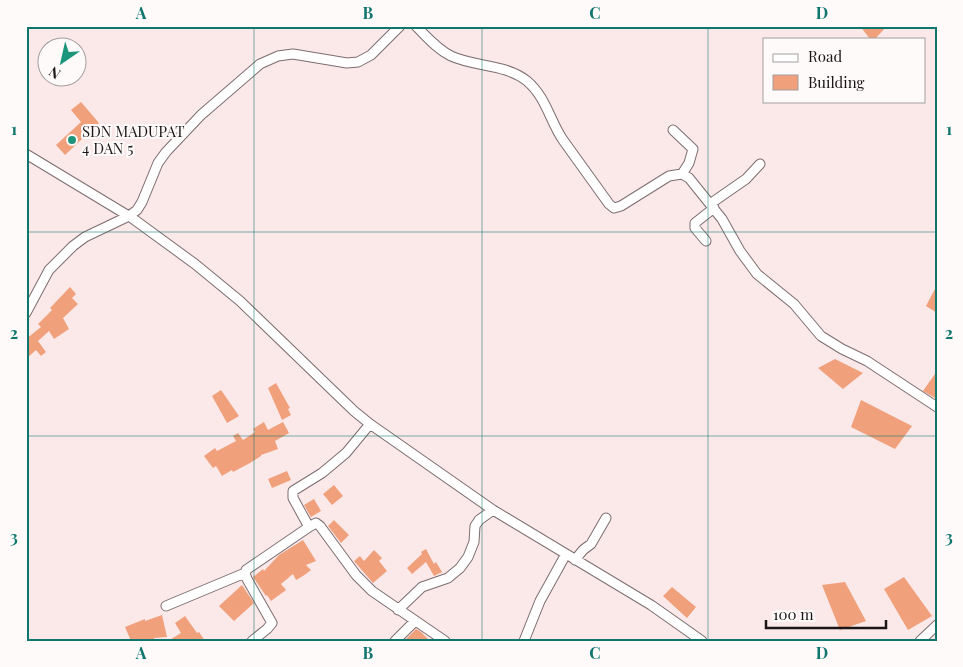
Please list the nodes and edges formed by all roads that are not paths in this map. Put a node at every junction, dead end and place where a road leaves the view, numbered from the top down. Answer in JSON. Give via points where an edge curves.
{"nodes":[{"id":1,"x":400,"y":26,"type":"edge"},
{"id":2,"x":416,"y":26,"type":"edge"},
{"id":3,"x":673,"y":130,"type":"dead end"},
{"id":4,"x":26,"y":154,"type":"edge"},
{"id":5,"x":760,"y":164,"type":"dead end"},
{"id":6,"x":682,"y":174,"type":"junction"},
{"id":7,"x":712,"y":206,"type":"junction"},
{"id":8,"x":129,"y":216,"type":"junction"},
{"id":9,"x":706,"y":240,"type":"dead end"},
{"id":10,"x":26,"y":313,"type":"edge"},
{"id":11,"x":937,"y":407,"type":"edge"},
{"id":12,"x":370,"y":424,"type":"junction"},
{"id":13,"x":493,"y":510,"type":"junction"},
{"id":14,"x":606,"y":518,"type":"dead end"},
{"id":15,"x":309,"y":528,"type":"junction"},
{"id":16,"x":566,"y":554,"type":"junction"},
{"id":17,"x":575,"y":560,"type":"junction"},
{"id":18,"x":245,"y":573,"type":"junction"},
{"id":19,"x":166,"y":606,"type":"dead end"},
{"id":20,"x":398,"y":610,"type":"junction"},
{"id":21,"x":414,"y":621,"type":"junction"},
{"id":22,"x":937,"y":625,"type":"edge"},
{"id":23,"x":252,"y":641,"type":"edge"},
{"id":24,"x":395,"y":641,"type":"edge"},
{"id":25,"x":445,"y":641,"type":"edge"},
{"id":26,"x":524,"y":641,"type":"edge"},
{"id":27,"x":702,"y":641,"type":"edge"},
{"id":28,"x":920,"y":641,"type":"edge"}],
"edges":[{"from":1,"to":8,"type":"street","via":[[371,55],[358,62],[293,54],[260,64],[201,115],[166,152],[155,168],[142,202]]},
{"from":2,"to":6,"type":"street","via":[[449,55],[515,74],[527,81],[539,94],[557,132],[614,208],[669,176]]},
{"from":3,"to":6,"type":"street","via":[[693,149]]},
{"from":4,"to":8,"type":"street"},
{"from":5,"to":7,"type":"street"},
{"from":6,"to":7,"type":"street"},
{"from":7,"to":9,"type":"street","via":[[695,223],[695,228]]},
{"from":7,"to":11,"type":"street","via":[[757,274],[794,304],[821,336],[867,361]]},
{"from":8,"to":10,"type":"street","via":[[84,237],[73,246],[49,270]]},
{"from":8,"to":12,"type":"street","via":[[218,281]]},
{"from":12,"to":13,"type":"street"},
{"from":12,"to":15,"type":"street","via":[[346,453],[293,491],[293,498]]},
{"from":13,"to":16,"type":"street"},
{"from":13,"to":20,"type":"street","via":[[475,526],[474,542],[460,568],[448,578],[422,587]]},
{"from":14,"to":17,"type":"street","via":[[591,544]]},
{"from":15,"to":18,"type":"street"},
{"from":15,"to":20,"type":"street","via":[[316,523],[320,526],[356,575]]},
{"from":16,"to":17,"type":"street"},
{"from":16,"to":26,"type":"street","via":[[540,601]]},
{"from":17,"to":27,"type":"street","via":[[651,605]]},
{"from":18,"to":19,"type":"street"},
{"from":18,"to":23,"type":"street","via":[[272,623]]},
{"from":20,"to":21,"type":"street"},
{"from":21,"to":24,"type":"street"},
{"from":21,"to":25,"type":"street"},
{"from":22,"to":28,"type":"street"}]}
